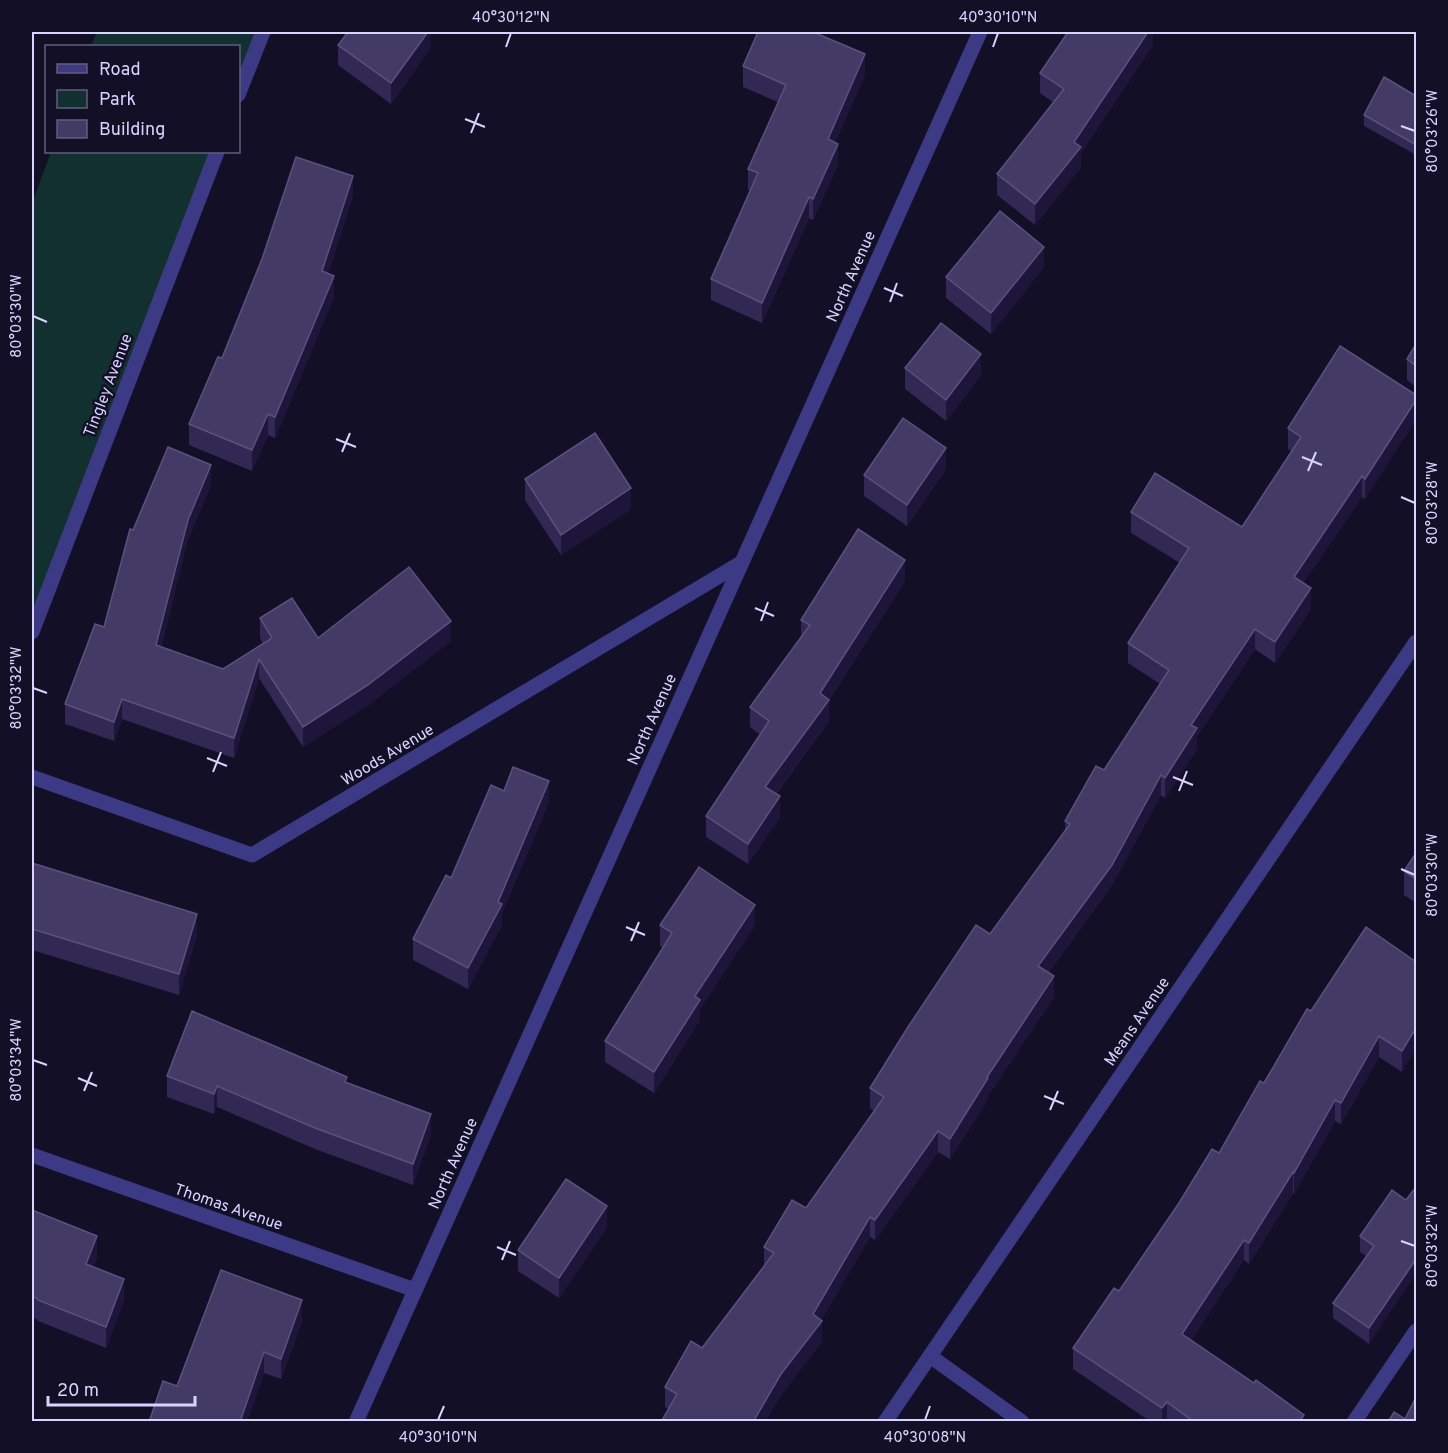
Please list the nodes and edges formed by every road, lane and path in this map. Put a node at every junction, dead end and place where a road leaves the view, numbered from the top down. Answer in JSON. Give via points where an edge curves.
{"nodes":[{"id":1,"x":263,"y":32,"type":"edge"},
{"id":2,"x":980,"y":32,"type":"edge"},
{"id":3,"x":240,"y":90,"type":"edge"},
{"id":4,"x":217,"y":153,"type":"edge"},
{"id":5,"x":741,"y":563,"type":"junction"},
{"id":6,"x":32,"y":632,"type":"edge"},
{"id":7,"x":1416,"y":642,"type":"edge"},
{"id":8,"x":32,"y":777,"type":"edge"},
{"id":9,"x":32,"y":1155,"type":"edge"},
{"id":10,"x":415,"y":1290,"type":"junction"},
{"id":11,"x":1416,"y":1331,"type":"edge"},
{"id":12,"x":930,"y":1356,"type":"junction"},
{"id":13,"x":356,"y":1422,"type":"edge"},
{"id":14,"x":885,"y":1422,"type":"edge"},
{"id":15,"x":1022,"y":1422,"type":"edge"},
{"id":16,"x":1354,"y":1422,"type":"edge"}],
"edges":[{"from":1,"to":3,"type":"street"},
{"from":2,"to":5,"type":"street","name":"North Avenue"},
{"from":4,"to":6,"type":"street","name":"Tingley Avenue"},
{"from":5,"to":8,"type":"street","name":"Woods Avenue","via":[[252,855]]},
{"from":5,"to":10,"type":"street","name":"North Avenue"},
{"from":7,"to":12,"type":"street","name":"Means Avenue"},
{"from":9,"to":10,"type":"street","name":"Thomas Avenue"},
{"from":10,"to":13,"type":"street","name":"North Avenue"},
{"from":11,"to":16,"type":"street"},
{"from":12,"to":14,"type":"street","name":"Means Avenue"},
{"from":12,"to":15,"type":"street"}]}
